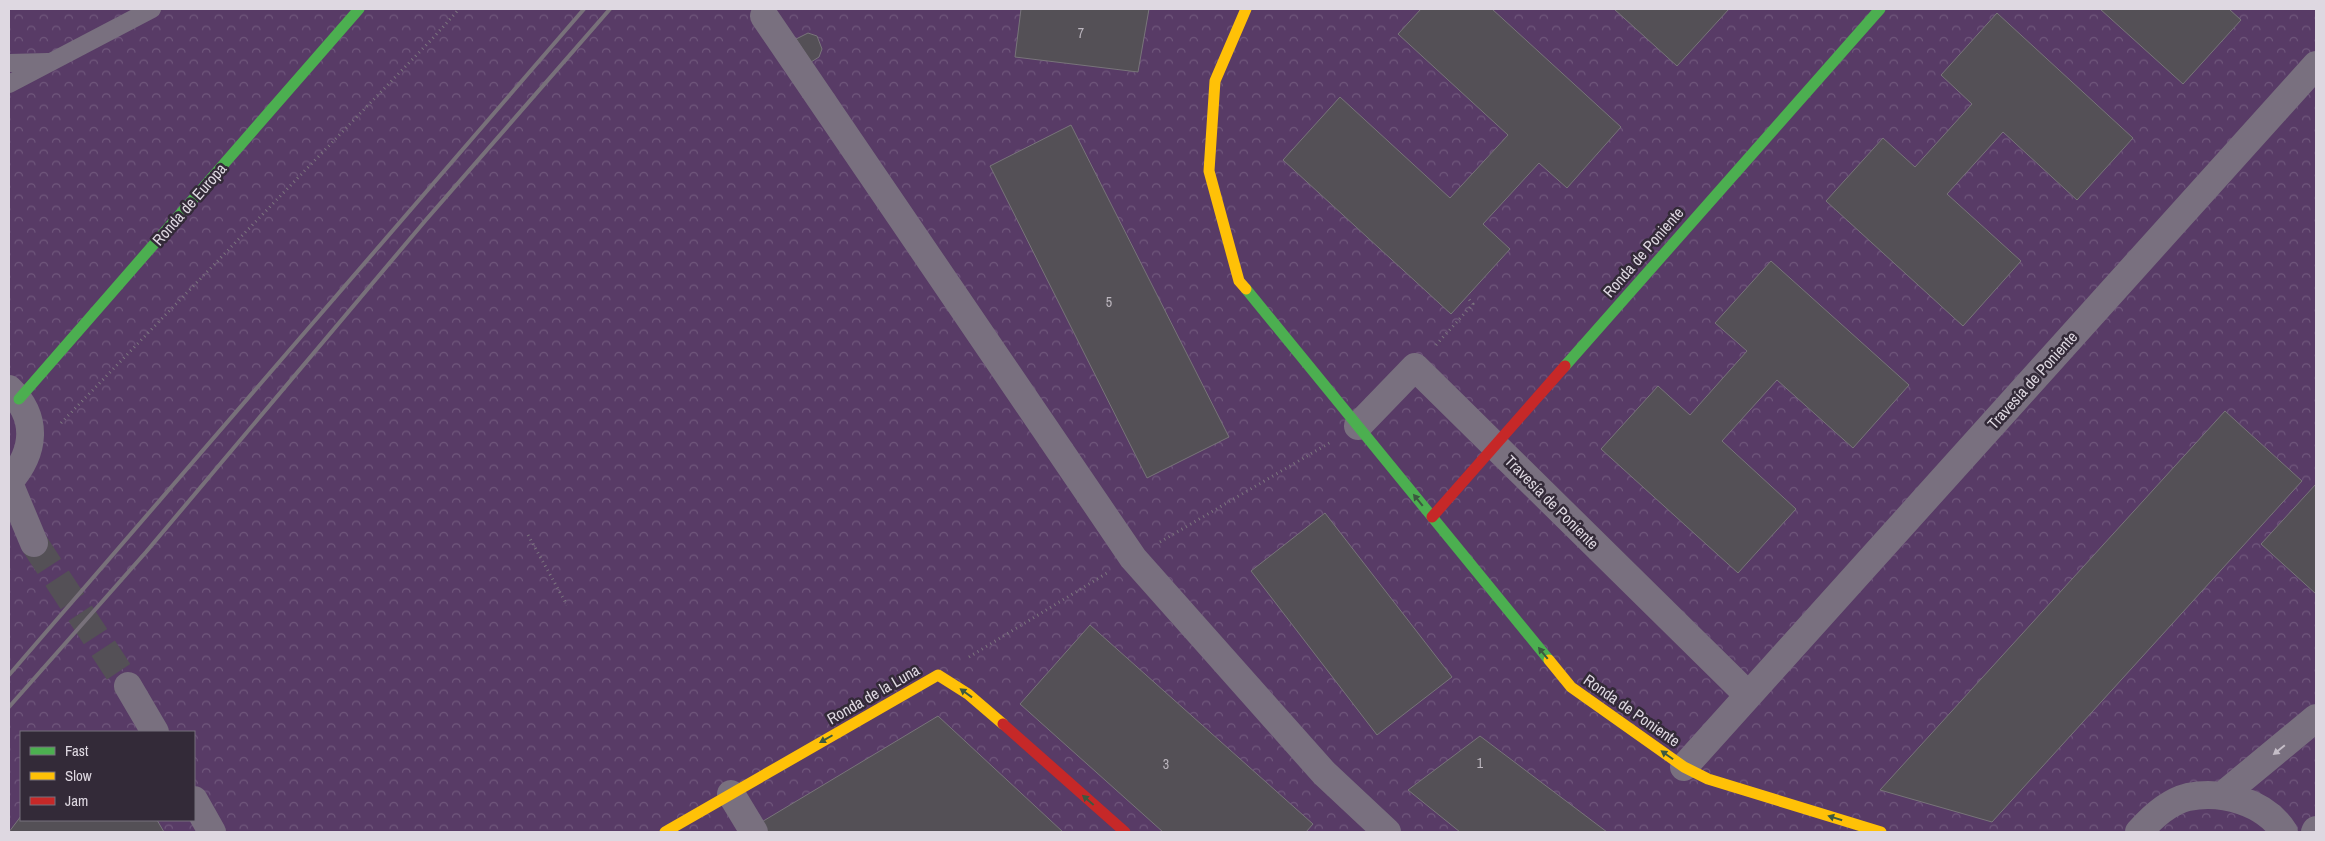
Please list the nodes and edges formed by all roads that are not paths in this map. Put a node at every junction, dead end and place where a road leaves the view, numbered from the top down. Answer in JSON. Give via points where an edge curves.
{"nodes":[{"id":1,"x":152,"y":9,"type":"edge"},
{"id":2,"x":359,"y":9,"type":"edge"},
{"id":3,"x":1246,"y":9,"type":"edge"},
{"id":4,"x":1880,"y":9,"type":"edge"},
{"id":5,"x":764,"y":16,"type":"dead end"},
{"id":6,"x":52,"y":62,"type":"junction"},
{"id":7,"x":9,"y":63,"type":"edge"},
{"id":8,"x":2316,"y":65,"type":"edge"},
{"id":9,"x":9,"y":84,"type":"edge"},
{"id":10,"x":14,"y":394,"type":"edge"},
{"id":11,"x":1358,"y":426,"type":"junction"},
{"id":12,"x":1494,"y":445,"type":"junction"},
{"id":13,"x":9,"y":482,"type":"edge"},
{"id":14,"x":1432,"y":517,"type":"junction"},
{"id":15,"x":34,"y":543,"type":"tunnel mouth"},
{"id":16,"x":128,"y":686,"type":"tunnel mouth"},
{"id":17,"x":1748,"y":695,"type":"junction"},
{"id":18,"x":2316,"y":718,"type":"edge"},
{"id":19,"x":154,"y":731,"type":"edge"},
{"id":20,"x":1684,"y":767,"type":"junction"},
{"id":21,"x":731,"y":794,"type":"junction"},
{"id":22,"x":2223,"y":795,"type":"junction"},
{"id":23,"x":195,"y":802,"type":"edge"},
{"id":24,"x":212,"y":832,"type":"edge"},
{"id":25,"x":665,"y":832,"type":"edge"},
{"id":26,"x":754,"y":832,"type":"edge"},
{"id":27,"x":1125,"y":832,"type":"edge"},
{"id":28,"x":1388,"y":832,"type":"edge"},
{"id":29,"x":1882,"y":832,"type":"edge"},
{"id":30,"x":2138,"y":832,"type":"edge"},
{"id":31,"x":2284,"y":832,"type":"edge"}],
"edges":[{"from":1,"to":6,"type":"lane"},
{"from":2,"to":10,"type":"street","name":"Ronda de Europa"},
{"from":3,"to":11,"type":"street","name":"Ronda de Poniente","via":[[1215,81],[1209,171],[1239,281]]},
{"from":4,"to":12,"type":"street","name":"Ronda de Poniente"},
{"from":5,"to":28,"type":"street","via":[[1133,558],[1324,773]]},
{"from":6,"to":7,"type":"lane"},
{"from":6,"to":9,"type":"lane"},
{"from":8,"to":17,"type":"street","name":"Travesía de Poniente"},
{"from":10,"to":13,"type":"street","name":"Ronda de Europa","via":[[27,415],[31,433],[21,468]]},
{"from":11,"to":12,"type":"street","name":"Travesía de Poniente","via":[[1415,367]]},
{"from":14,"to":11,"type":"street","name":"Ronda de Poniente","one_way":true},
{"from":12,"to":14,"type":"street","name":"Ronda de Poniente"},
{"from":12,"to":17,"type":"street","name":"Travesía de Poniente"},
{"from":13,"to":15,"type":"street"},
{"from":20,"to":14,"type":"street","name":"Ronda de Poniente","one_way":true,"via":[[1571,687]]},
{"from":16,"to":19,"type":"street"},
{"from":17,"to":20,"type":"street","name":"Travesía de Poniente"},
{"from":18,"to":22,"type":"street","one_way":true},
{"from":29,"to":20,"type":"street","name":"Ronda de Poniente","one_way":true,"via":[[1708,779]]},
{"from":21,"to":25,"type":"street","name":"Ronda de la Luna"},
{"from":21,"to":26,"type":"street"},
{"from":27,"to":21,"type":"street","name":"Ronda de la Luna","one_way":true,"via":[[968,694],[938,675]]},
{"from":22,"to":30,"type":"street","via":[[2187,797],[2155,813]]},
{"from":22,"to":31,"type":"street","via":[[2254,805]]},
{"from":23,"to":24,"type":"street"}]}
